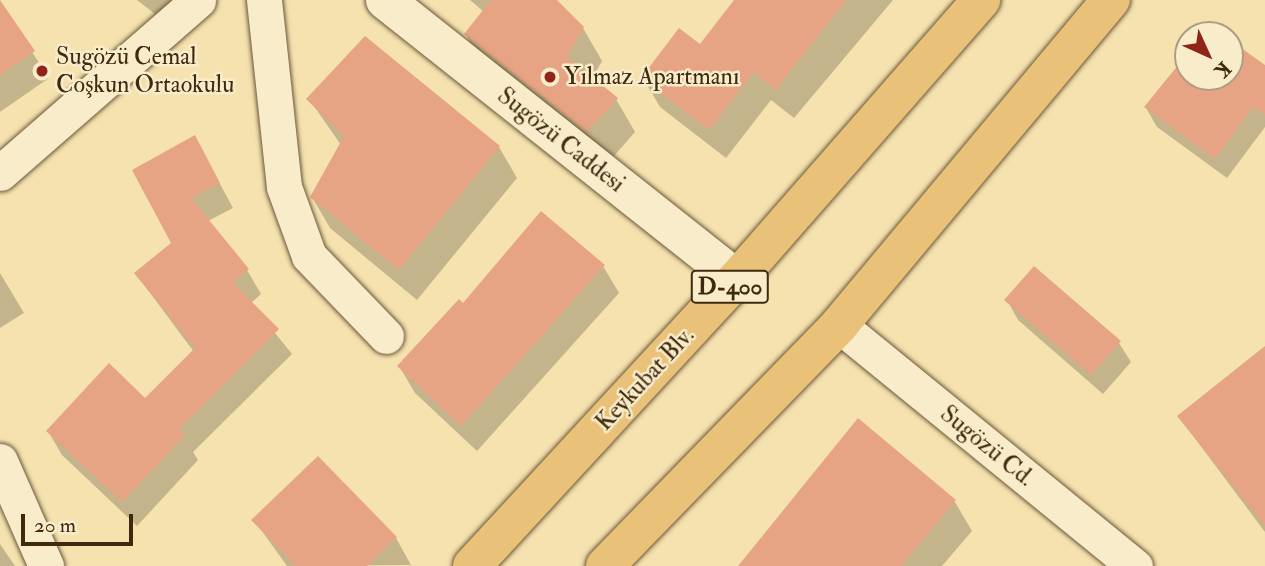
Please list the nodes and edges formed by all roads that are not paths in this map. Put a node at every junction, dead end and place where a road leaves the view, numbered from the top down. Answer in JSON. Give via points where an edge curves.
{"nodes":[{"id":1,"x":198,"y":0,"type":"edge"},
{"id":2,"x":264,"y":0,"type":"edge"},
{"id":3,"x":385,"y":0,"type":"edge"},
{"id":4,"x":981,"y":0,"type":"edge"},
{"id":5,"x":1111,"y":0,"type":"edge"},
{"id":6,"x":0,"y":173,"type":"edge"},
{"id":7,"x":737,"y":279,"type":"junction"},
{"id":8,"x":839,"y":325,"type":"junction"},
{"id":9,"x":386,"y":336,"type":"dead end"},
{"id":10,"x":0,"y":461,"type":"edge"},
{"id":11,"x":46,"y":566,"type":"edge"},
{"id":12,"x":472,"y":566,"type":"edge"},
{"id":13,"x":605,"y":566,"type":"edge"},
{"id":14,"x":1135,"y":566,"type":"edge"}],
"edges":[{"from":1,"to":6,"type":"street"},
{"from":2,"to":9,"type":"street","via":[[284,187],[304,245]]},
{"from":3,"to":7,"type":"street","name":"Sugözü Caddesi"},
{"from":4,"to":7,"type":"highway","name":"Keykubat Blv.","number":"D-400"},
{"from":5,"to":8,"type":"highway"},
{"from":7,"to":12,"type":"highway","name":"Keykubat Blv.","number":"D-400"},
{"from":8,"to":13,"type":"highway"},
{"from":8,"to":14,"type":"street","name":"Sugözü Cd."},
{"from":10,"to":11,"type":"street"}]}
